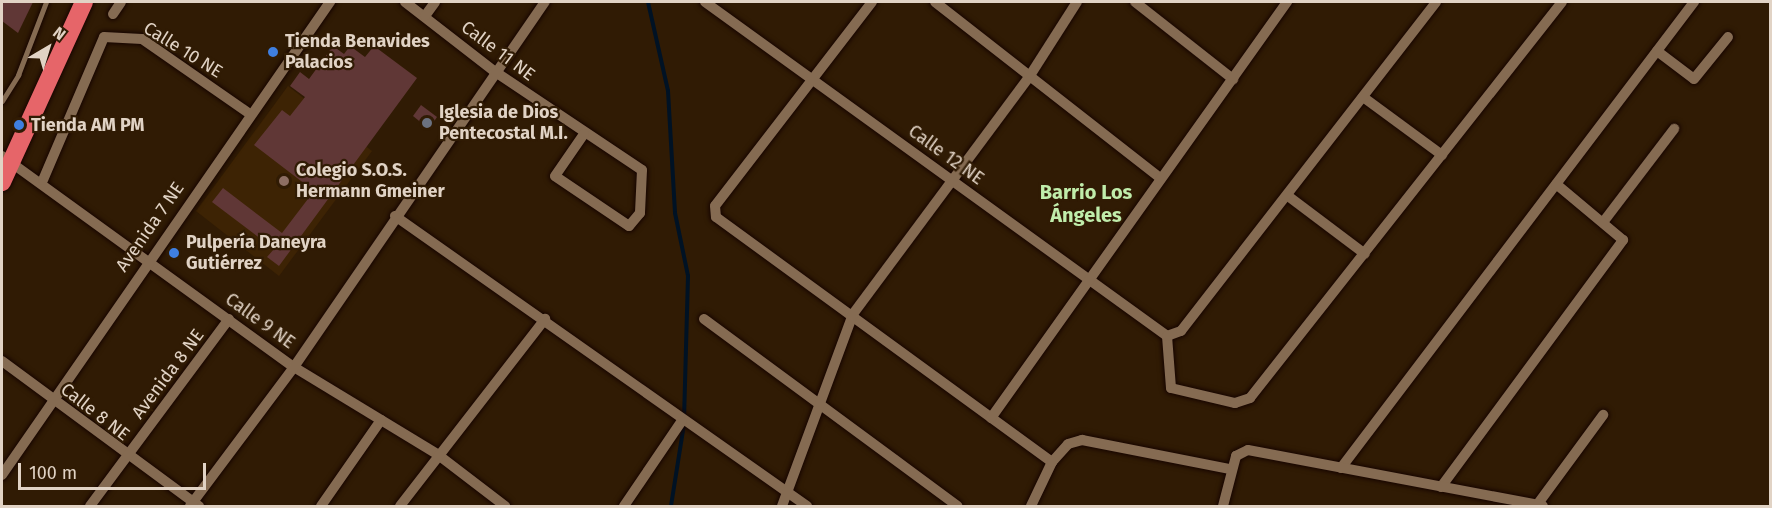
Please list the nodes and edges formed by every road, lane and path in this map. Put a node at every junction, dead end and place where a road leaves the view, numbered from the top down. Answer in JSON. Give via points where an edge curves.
{"nodes":[{"id":1,"x":46,"y":2,"type":"edge"},
{"id":2,"x":83,"y":2,"type":"edge"},
{"id":3,"x":121,"y":2,"type":"edge"},
{"id":4,"x":330,"y":2,"type":"edge"},
{"id":5,"x":405,"y":2,"type":"edge"},
{"id":6,"x":435,"y":2,"type":"edge"},
{"id":7,"x":545,"y":2,"type":"edge"},
{"id":8,"x":705,"y":2,"type":"edge"},
{"id":9,"x":872,"y":2,"type":"edge"},
{"id":10,"x":935,"y":2,"type":"edge"},
{"id":11,"x":1077,"y":2,"type":"edge"},
{"id":12,"x":1135,"y":2,"type":"edge"},
{"id":13,"x":1287,"y":2,"type":"edge"},
{"id":14,"x":1436,"y":2,"type":"edge"},
{"id":15,"x":1562,"y":2,"type":"edge"},
{"id":16,"x":1694,"y":2,"type":"edge"},
{"id":17,"x":113,"y":14,"type":"dead end"},
{"id":18,"x":425,"y":16,"type":"junction"},
{"id":19,"x":1728,"y":38,"type":"dead end"},
{"id":20,"x":1657,"y":51,"type":"junction"},
{"id":21,"x":494,"y":71,"type":"junction"},
{"id":22,"x":1029,"y":77,"type":"junction"},
{"id":23,"x":1233,"y":79,"type":"junction"},
{"id":24,"x":816,"y":80,"type":"junction"},
{"id":25,"x":1363,"y":97,"type":"junction"},
{"id":26,"x":2,"y":100,"type":"edge"},
{"id":27,"x":250,"y":114,"type":"junction"},
{"id":28,"x":1674,"y":129,"type":"dead end"},
{"id":29,"x":584,"y":134,"type":"junction"},
{"id":30,"x":1442,"y":155,"type":"junction"},
{"id":31,"x":6,"y":159,"type":"edge"},
{"id":32,"x":1160,"y":178,"type":"junction"},
{"id":33,"x":43,"y":180,"type":"junction"},
{"id":34,"x":952,"y":180,"type":"junction"},
{"id":35,"x":2,"y":182,"type":"edge"},
{"id":36,"x":1556,"y":184,"type":"junction"},
{"id":37,"x":1288,"y":196,"type":"junction"},
{"id":38,"x":395,"y":216,"type":"junction"},
{"id":39,"x":1604,"y":221,"type":"junction"},
{"id":40,"x":1365,"y":254,"type":"junction"},
{"id":41,"x":148,"y":256,"type":"junction"},
{"id":42,"x":1088,"y":279,"type":"junction"},
{"id":43,"x":853,"y":314,"type":"junction"},
{"id":44,"x":545,"y":319,"type":"junction"},
{"id":45,"x":704,"y":319,"type":"dead end"},
{"id":46,"x":229,"y":320,"type":"junction"},
{"id":47,"x":1167,"y":336,"type":"junction"},
{"id":48,"x":2,"y":361,"type":"edge"},
{"id":49,"x":294,"y":366,"type":"junction"},
{"id":50,"x":53,"y":400,"type":"junction"},
{"id":51,"x":819,"y":404,"type":"junction"},
{"id":52,"x":1603,"y":415,"type":"dead end"},
{"id":53,"x":991,"y":418,"type":"junction"},
{"id":54,"x":381,"y":420,"type":"junction"},
{"id":55,"x":681,"y":422,"type":"junction"},
{"id":56,"x":437,"y":454,"type":"junction"},
{"id":57,"x":126,"y":457,"type":"junction"},
{"id":58,"x":1053,"y":462,"type":"junction"},
{"id":59,"x":1341,"y":468,"type":"junction"},
{"id":60,"x":1230,"y":469,"type":"junction"},
{"id":61,"x":2,"y":475,"type":"edge"},
{"id":62,"x":1441,"y":487,"type":"junction"},
{"id":63,"x":788,"y":493,"type":"junction"},
{"id":64,"x":194,"y":505,"type":"edge"},
{"id":65,"x":1540,"y":506,"type":"edge"},
{"id":66,"x":90,"y":507,"type":"edge"},
{"id":67,"x":321,"y":507,"type":"edge"},
{"id":68,"x":400,"y":507,"type":"edge"},
{"id":69,"x":505,"y":507,"type":"edge"},
{"id":70,"x":624,"y":507,"type":"edge"},
{"id":71,"x":782,"y":507,"type":"edge"},
{"id":72,"x":807,"y":507,"type":"edge"},
{"id":73,"x":958,"y":507,"type":"edge"},
{"id":74,"x":1031,"y":507,"type":"edge"},
{"id":75,"x":1223,"y":507,"type":"edge"}],
"edges":[{"from":1,"to":26,"type":"lane","via":[[18,75]]},
{"from":2,"to":31,"type":"highway"},
{"from":3,"to":17,"type":"street"},
{"from":4,"to":27,"type":"street","name":"Avenida 7 NE"},
{"from":5,"to":18,"type":"street","name":"Calle 11 NE"},
{"from":6,"to":18,"type":"street"},
{"from":7,"to":21,"type":"street"},
{"from":8,"to":24,"type":"street","name":"Calle 12 NE"},
{"from":9,"to":24,"type":"street"},
{"from":10,"to":22,"type":"street"},
{"from":11,"to":22,"type":"street"},
{"from":12,"to":23,"type":"street"},
{"from":13,"to":23,"type":"street"},
{"from":14,"to":25,"type":"street"},
{"from":15,"to":30,"type":"street"},
{"from":16,"to":20,"type":"street"},
{"from":18,"to":21,"type":"street","name":"Calle 11 NE"},
{"from":19,"to":20,"type":"street","via":[[1694,79]]},
{"from":20,"to":36,"type":"street"},
{"from":21,"to":29,"type":"street","name":"Calle 11 NE"},
{"from":21,"to":38,"type":"street"},
{"from":22,"to":32,"type":"street"},
{"from":22,"to":34,"type":"street"},
{"from":23,"to":32,"type":"street"},
{"from":24,"to":34,"type":"street","name":"Calle 12 NE"},
{"from":24,"to":43,"type":"street","via":[[715,212]]},
{"from":25,"to":30,"type":"street"},
{"from":25,"to":37,"type":"street"},
{"from":27,"to":33,"type":"street","name":"Calle 10 NE","via":[[142,39],[104,37]]},
{"from":27,"to":41,"type":"street","name":"Avenida 7 NE"},
{"from":28,"to":39,"type":"street"},
{"from":29,"to":29,"type":"street","name":"Calle 11 NE","via":[[642,170],[640,213],[629,226],[555,176]]},
{"from":30,"to":40,"type":"street"},
{"from":31,"to":33,"type":"street","name":"Calle 9 NE"},
{"from":31,"to":35,"type":"highway"},
{"from":32,"to":42,"type":"street"},
{"from":33,"to":41,"type":"street","name":"Calle 9 NE"},
{"from":34,"to":42,"type":"street","name":"Calle 12 NE"},
{"from":34,"to":43,"type":"street"},
{"from":36,"to":39,"type":"street"},
{"from":36,"to":59,"type":"street"},
{"from":37,"to":40,"type":"street"},
{"from":37,"to":47,"type":"street","via":[[1181,331]]},
{"from":38,"to":44,"type":"street"},
{"from":38,"to":49,"type":"street"},
{"from":39,"to":62,"type":"street","via":[[1621,234],[1621,246]]},
{"from":40,"to":47,"type":"street","via":[[1250,398],[1235,403],[1171,388]]},
{"from":41,"to":46,"type":"street","name":"Calle 9 NE"},
{"from":41,"to":50,"type":"street","name":"Avenida 7 NE"},
{"from":42,"to":47,"type":"street","name":"Calle 12 NE"},
{"from":42,"to":53,"type":"street"},
{"from":43,"to":51,"type":"street"},
{"from":43,"to":53,"type":"street"},
{"from":44,"to":55,"type":"street"},
{"from":44,"to":56,"type":"street"},
{"from":45,"to":51,"type":"street"},
{"from":46,"to":49,"type":"street","name":"Calle 9 NE"},
{"from":46,"to":57,"type":"street","name":"Avenida 8 NE"},
{"from":48,"to":50,"type":"street","name":"Calle 8 NE"},
{"from":49,"to":54,"type":"street","name":"Calle 9 NE"},
{"from":49,"to":64,"type":"street"},
{"from":50,"to":57,"type":"street","name":"Calle 8 NE"},
{"from":50,"to":61,"type":"street","name":"Avenida 7 NE"},
{"from":51,"to":63,"type":"street"},
{"from":51,"to":73,"type":"street"},
{"from":52,"to":65,"type":"street"},
{"from":53,"to":58,"type":"street"},
{"from":54,"to":56,"type":"street","name":"Calle 9 NE"},
{"from":54,"to":67,"type":"street"},
{"from":55,"to":63,"type":"street"},
{"from":55,"to":70,"type":"street"},
{"from":56,"to":68,"type":"street"},
{"from":56,"to":69,"type":"street","name":"Calle 9 NE"},
{"from":57,"to":64,"type":"street","name":"Calle 8 NE"},
{"from":57,"to":66,"type":"street","name":"Avenida 8 NE"},
{"from":58,"to":60,"type":"street","via":[[1068,444],[1082,440]]},
{"from":58,"to":74,"type":"street"},
{"from":59,"to":60,"type":"street","via":[[1248,450],[1236,456]]},
{"from":59,"to":62,"type":"street"},
{"from":60,"to":75,"type":"street"},
{"from":62,"to":65,"type":"street"},
{"from":63,"to":71,"type":"street"},
{"from":63,"to":72,"type":"street"}]}
